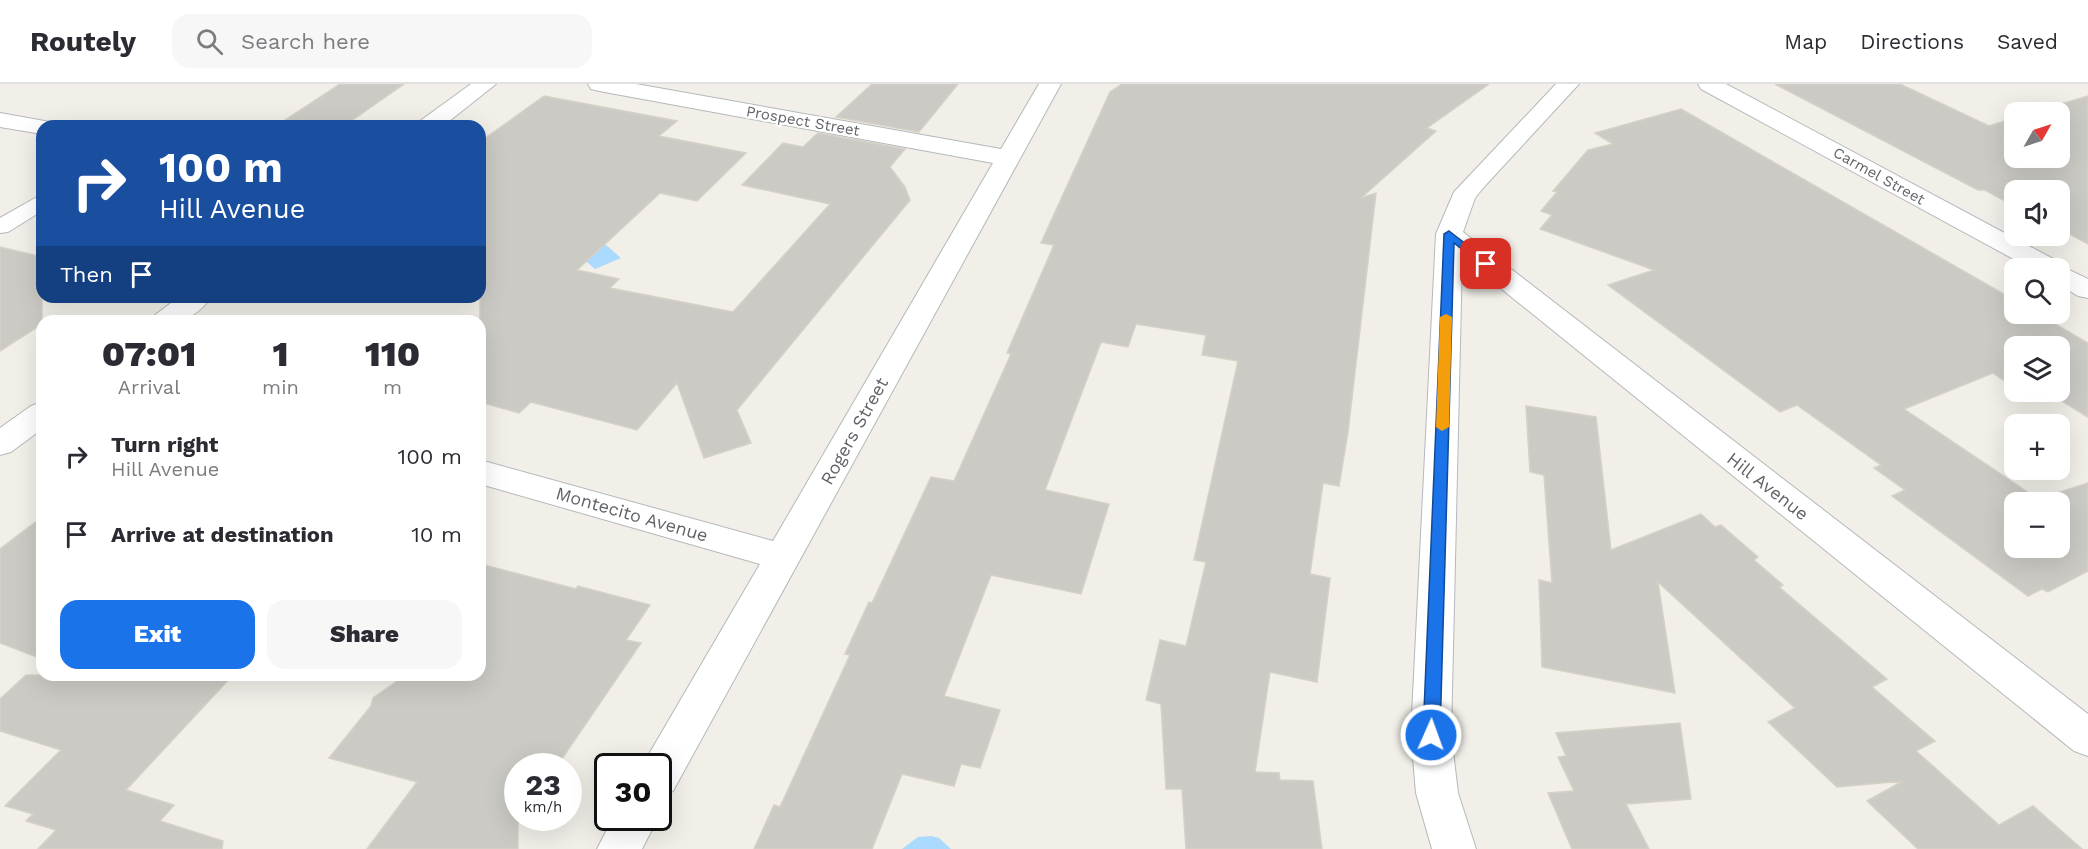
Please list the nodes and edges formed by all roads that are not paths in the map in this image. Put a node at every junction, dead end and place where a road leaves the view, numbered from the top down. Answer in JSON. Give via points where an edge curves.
{"nodes":[{"id":1,"x":485,"y":84,"type":"edge"},
{"id":2,"x":599,"y":84,"type":"edge"},
{"id":3,"x":1050,"y":84,"type":"edge"},
{"id":4,"x":1568,"y":84,"type":"edge"},
{"id":5,"x":1709,"y":84,"type":"edge"},
{"id":6,"x":0,"y":120,"type":"edge"},
{"id":7,"x":436,"y":120,"type":"edge"},
{"id":8,"x":36,"y":126,"type":"edge"},
{"id":9,"x":1008,"y":158,"type":"junction"},
{"id":10,"x":36,"y":206,"type":"edge"},
{"id":11,"x":0,"y":227,"type":"edge"},
{"id":12,"x":1449,"y":234,"type":"junction"},
{"id":13,"x":2031,"y":258,"type":"edge"},
{"id":14,"x":2070,"y":280,"type":"edge"},
{"id":15,"x":2088,"y":290,"type":"edge"},
{"id":16,"x":189,"y":303,"type":"edge"},
{"id":17,"x":173,"y":315,"type":"edge"},
{"id":18,"x":36,"y":417,"type":"edge"},
{"id":19,"x":0,"y":444,"type":"edge"},
{"id":20,"x":486,"y":474,"type":"edge"},
{"id":21,"x":783,"y":557,"type":"junction"},
{"id":22,"x":2088,"y":738,"type":"edge"},
{"id":23,"x":672,"y":753,"type":"edge"},
{"id":24,"x":629,"y":831,"type":"edge"},
{"id":25,"x":619,"y":849,"type":"edge"},
{"id":26,"x":1454,"y":849,"type":"edge"}],
"edges":[{"from":1,"to":7,"type":"street"},
{"from":2,"to":9,"type":"street","name":"Prospect Street"},
{"from":3,"to":9,"type":"street","name":"Rogers Street"},
{"from":4,"to":12,"type":"street","via":[[1463,196]]},
{"from":5,"to":13,"type":"street","name":"Carmel Street"},
{"from":6,"to":8,"type":"street"},
{"from":9,"to":21,"type":"street","name":"Rogers Street"},
{"from":10,"to":11,"type":"lane"},
{"from":12,"to":22,"type":"street","name":"Hill Avenue"},
{"from":12,"to":26,"type":"street","via":[[1431,735],[1433,777]]},
{"from":14,"to":15,"type":"street"},
{"from":16,"to":17,"type":"street"},
{"from":18,"to":19,"type":"street"},
{"from":20,"to":21,"type":"street","name":"Montecito Avenue"},
{"from":21,"to":23,"type":"street","name":"Rogers Street"},
{"from":24,"to":25,"type":"street"}]}
